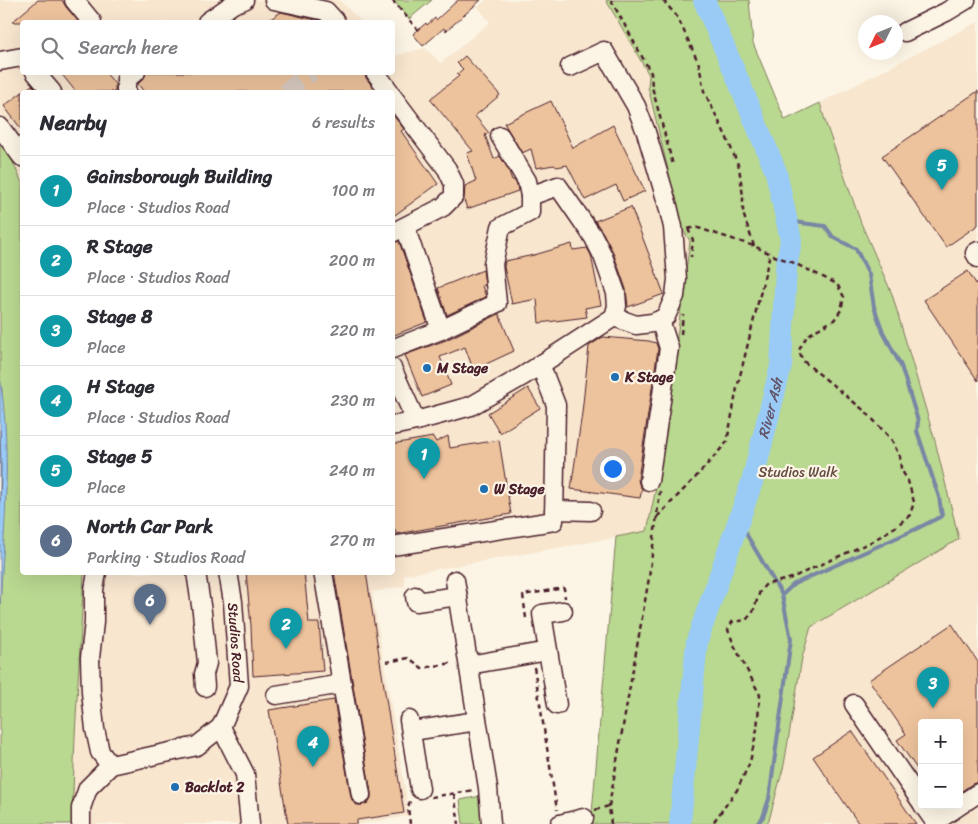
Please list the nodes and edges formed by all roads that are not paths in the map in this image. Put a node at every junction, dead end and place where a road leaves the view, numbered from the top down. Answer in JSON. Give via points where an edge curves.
{"nodes":[{"id":1,"x":74,"y":0,"type":"edge"},
{"id":2,"x":244,"y":0,"type":"edge"},
{"id":3,"x":274,"y":0,"type":"edge"},
{"id":4,"x":966,"y":0,"type":"edge"},
{"id":5,"x":90,"y":20,"type":"edge"},
{"id":6,"x":211,"y":20,"type":"edge"},
{"id":7,"x":334,"y":20,"type":"edge"},
{"id":8,"x":905,"y":32,"type":"dead end"},
{"id":9,"x":20,"y":57,"type":"edge"},
{"id":10,"x":0,"y":61,"type":"edge"},
{"id":11,"x":570,"y":66,"type":"dead end"},
{"id":12,"x":38,"y":75,"type":"edge"},
{"id":13,"x":377,"y":75,"type":"edge"},
{"id":14,"x":50,"y":90,"type":"edge"},
{"id":15,"x":388,"y":90,"type":"edge"},
{"id":16,"x":395,"y":100,"type":"edge"},
{"id":17,"x":0,"y":126,"type":"edge"},
{"id":18,"x":500,"y":136,"type":"dead end"},
{"id":19,"x":20,"y":154,"type":"edge"},
{"id":20,"x":530,"y":196,"type":"junction"},
{"id":21,"x":399,"y":230,"type":"edge"},
{"id":22,"x":978,"y":251,"type":"edge"},
{"id":23,"x":978,"y":258,"type":"edge"},
{"id":24,"x":614,"y":317,"type":"junction"},
{"id":25,"x":660,"y":320,"type":"junction"},
{"id":26,"x":441,"y":330,"type":"junction"},
{"id":27,"x":395,"y":348,"type":"edge"},
{"id":28,"x":540,"y":364,"type":"junction"},
{"id":29,"x":395,"y":375,"type":"edge"},
{"id":30,"x":416,"y":421,"type":"junction"},
{"id":31,"x":395,"y":425,"type":"edge"},
{"id":32,"x":649,"y":481,"type":"dead end"},
{"id":33,"x":554,"y":510,"type":"junction"},
{"id":34,"x":591,"y":511,"type":"dead end"},
{"id":35,"x":395,"y":546,"type":"edge"},
{"id":36,"x":96,"y":575,"type":"edge"},
{"id":37,"x":196,"y":575,"type":"edge"},
{"id":38,"x":228,"y":575,"type":"edge"},
{"id":39,"x":324,"y":575,"type":"edge"},
{"id":40,"x":415,"y":596,"type":"dead end"},
{"id":41,"x":563,"y":610,"type":"dead end"},
{"id":42,"x":548,"y":651,"type":"junction"},
{"id":43,"x":468,"y":663,"type":"junction"},
{"id":44,"x":342,"y":684,"type":"junction"},
{"id":45,"x":205,"y":687,"type":"dead end"},
{"id":46,"x":276,"y":695,"type":"dead end"},
{"id":47,"x":854,"y":704,"type":"dead end"},
{"id":48,"x":557,"y":705,"type":"dead end"},
{"id":49,"x":478,"y":721,"type":"junction"},
{"id":50,"x":221,"y":727,"type":"junction"},
{"id":51,"x":110,"y":765,"type":"junction"},
{"id":52,"x":978,"y":793,"type":"edge"},
{"id":53,"x":420,"y":794,"type":"road end"},
{"id":54,"x":361,"y":795,"type":"dead end"},
{"id":55,"x":918,"y":797,"type":"edge"},
{"id":56,"x":963,"y":803,"type":"edge"},
{"id":57,"x":926,"y":809,"type":"edge"},
{"id":58,"x":954,"y":809,"type":"edge"},
{"id":59,"x":584,"y":818,"type":"dead end"},
{"id":60,"x":81,"y":824,"type":"edge"},
{"id":61,"x":250,"y":824,"type":"edge"},
{"id":62,"x":491,"y":824,"type":"edge"},
{"id":63,"x":560,"y":824,"type":"edge"}],
"edges":[{"from":1,"to":5,"type":"street"},
{"from":2,"to":6,"type":"street"},
{"from":3,"to":7,"type":"street","via":[[326,11]]},
{"from":4,"to":8,"type":"street"},
{"from":9,"to":10,"type":"street"},
{"from":11,"to":25,"type":"street","via":[[604,51],[636,106],[672,226],[677,279],[675,296],[666,316]]},
{"from":12,"to":14,"type":"street"},
{"from":13,"to":15,"type":"street"},
{"from":16,"to":21,"type":"street","via":[[447,169],[454,184],[454,196],[443,207]]},
{"from":17,"to":19,"type":"street"},
{"from":18,"to":20,"type":"street","via":[[527,181]]},
{"from":20,"to":24,"type":"street","via":[[558,186],[585,224],[603,256],[616,293]]},
{"from":20,"to":26,"type":"street","via":[[530,212],[500,227],[494,264],[497,304]]},
{"from":21,"to":26,"type":"street"},
{"from":22,"to":23,"type":"street","via":[[975,254]]},
{"from":24,"to":25,"type":"street","via":[[636,326]]},
{"from":24,"to":28,"type":"street"},
{"from":25,"to":32,"type":"street","via":[[669,348]]},
{"from":26,"to":27,"type":"street"},
{"from":28,"to":30,"type":"street","via":[[471,406]]},
{"from":28,"to":33,"type":"street","via":[[556,405]]},
{"from":29,"to":30,"type":"street"},
{"from":30,"to":31,"type":"street"},
{"from":33,"to":34,"type":"street"},
{"from":33,"to":35,"type":"street","via":[[554,521]]},
{"from":36,"to":51,"type":"street","via":[[90,658],[91,692],[100,752]]},
{"from":37,"to":45,"type":"street","via":[[207,663]]},
{"from":38,"to":50,"type":"street","name":"Studios Road","via":[[239,686]]},
{"from":39,"to":44,"type":"street"},
{"from":40,"to":43,"type":"street","via":[[416,602],[456,588]]},
{"from":41,"to":42,"type":"street","via":[[542,614]]},
{"from":42,"to":43,"type":"street"},
{"from":42,"to":48,"type":"street"},
{"from":43,"to":49,"type":"street"},
{"from":44,"to":46,"type":"street"},
{"from":44,"to":54,"type":"street"},
{"from":47,"to":55,"type":"street"},
{"from":49,"to":53,"type":"street","via":[[410,725]]},
{"from":49,"to":62,"type":"street"},
{"from":50,"to":51,"type":"street","via":[[197,746]]},
{"from":50,"to":61,"type":"street","via":[[245,774]]},
{"from":51,"to":60,"type":"street","via":[[88,788],[81,808]]},
{"from":52,"to":56,"type":"street"},
{"from":57,"to":58,"type":"street","via":[[935,822]]},
{"from":59,"to":63,"type":"street"}]}
